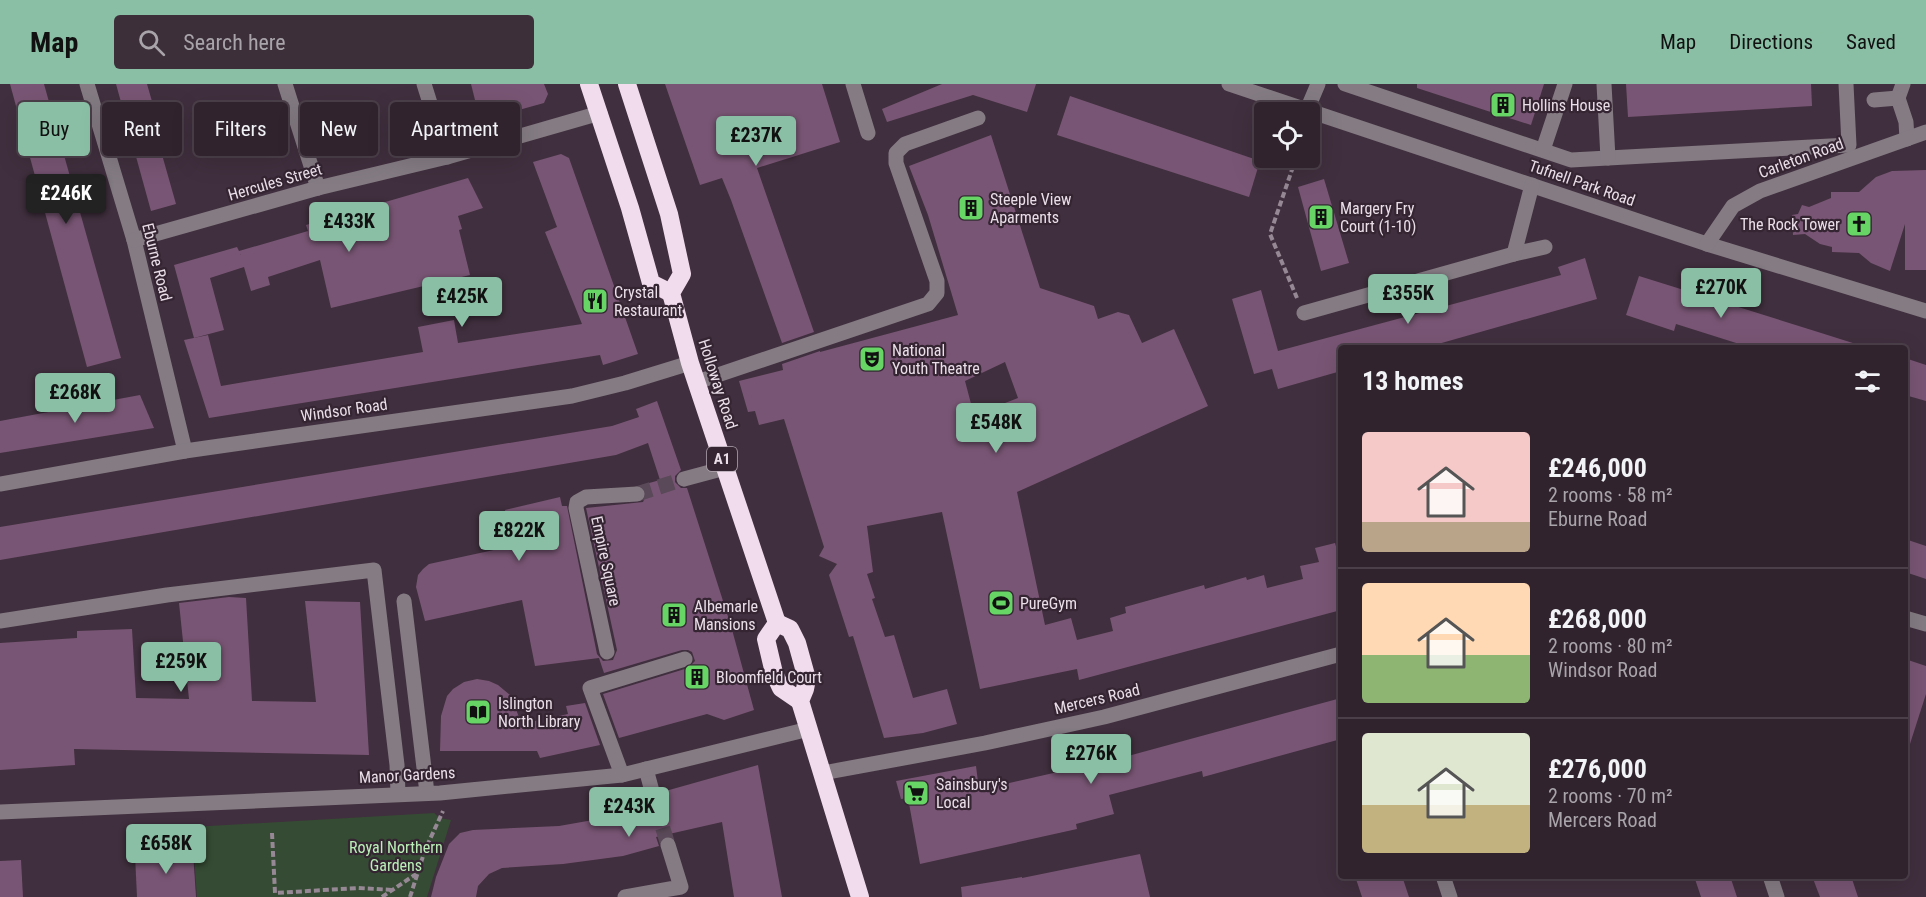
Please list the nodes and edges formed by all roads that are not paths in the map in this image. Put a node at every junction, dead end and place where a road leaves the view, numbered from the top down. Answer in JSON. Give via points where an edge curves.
{"nodes":[{"id":1,"x":87,"y":84,"type":"edge"},
{"id":2,"x":285,"y":84,"type":"edge"},
{"id":3,"x":424,"y":84,"type":"edge"},
{"id":4,"x":590,"y":84,"type":"edge"},
{"id":5,"x":627,"y":84,"type":"edge"},
{"id":6,"x":853,"y":84,"type":"edge"},
{"id":7,"x":1229,"y":84,"type":"edge"},
{"id":8,"x":1318,"y":84,"type":"edge"},
{"id":9,"x":1345,"y":84,"type":"edge"},
{"id":10,"x":1565,"y":84,"type":"edge"},
{"id":11,"x":1604,"y":84,"type":"edge"},
{"id":12,"x":1846,"y":84,"type":"edge"},
{"id":13,"x":1900,"y":91,"type":"edge"},
{"id":14,"x":1874,"y":100,"type":"dead end"},
{"id":15,"x":1283,"y":102,"type":"edge"},
{"id":16,"x":1310,"y":102,"type":"edge"},
{"id":17,"x":600,"y":113,"type":"junction"},
{"id":18,"x":1320,"y":114,"type":"edge"},
{"id":19,"x":978,"y":118,"type":"dead end"},
{"id":20,"x":1926,"y":132,"type":"edge"},
{"id":21,"x":868,"y":133,"type":"dead end"},
{"id":22,"x":1907,"y":139,"type":"junction"},
{"id":23,"x":1543,"y":150,"type":"junction"},
{"id":24,"x":447,"y":157,"type":"junction"},
{"id":25,"x":1608,"y":158,"type":"junction"},
{"id":26,"x":1532,"y":185,"type":"junction"},
{"id":27,"x":318,"y":188,"type":"junction"},
{"id":28,"x":134,"y":240,"type":"junction"},
{"id":29,"x":1707,"y":244,"type":"junction"},
{"id":30,"x":1545,"y":247,"type":"dead end"},
{"id":31,"x":1514,"y":254,"type":"junction"},
{"id":32,"x":671,"y":293,"type":"junction"},
{"id":33,"x":1926,"y":310,"type":"edge"},
{"id":34,"x":1304,"y":313,"type":"road end"},
{"id":35,"x":690,"y":363,"type":"junction"},
{"id":36,"x":697,"y":382,"type":"junction"},
{"id":37,"x":185,"y":451,"type":"junction"},
{"id":38,"x":725,"y":468,"type":"junction"},
{"id":39,"x":684,"y":479,"type":"tunnel mouth"},
{"id":40,"x":0,"y":484,"type":"edge"},
{"id":41,"x":637,"y":494,"type":"tunnel mouth"},
{"id":42,"x":404,"y":602,"type":"dead end"},
{"id":43,"x":1908,"y":619,"type":"edge"},
{"id":44,"x":0,"y":621,"type":"edge"},
{"id":45,"x":777,"y":623,"type":"junction"},
{"id":46,"x":1926,"y":624,"type":"edge"},
{"id":47,"x":607,"y":652,"type":"dead end"},
{"id":48,"x":1338,"y":655,"type":"edge"},
{"id":49,"x":685,"y":659,"type":"dead end"},
{"id":50,"x":800,"y":701,"type":"junction"},
{"id":51,"x":809,"y":729,"type":"junction"},
{"id":52,"x":646,"y":769,"type":"junction"},
{"id":53,"x":823,"y":773,"type":"junction"},
{"id":54,"x":622,"y":775,"type":"junction"},
{"id":55,"x":427,"y":793,"type":"junction"},
{"id":56,"x":398,"y":794,"type":"junction"},
{"id":57,"x":656,"y":806,"type":"tunnel mouth"},
{"id":58,"x":0,"y":812,"type":"edge"},
{"id":59,"x":668,"y":845,"type":"tunnel mouth"},
{"id":60,"x":1444,"y":879,"type":"edge"},
{"id":61,"x":1771,"y":879,"type":"edge"},
{"id":62,"x":625,"y":897,"type":"edge"},
{"id":63,"x":860,"y":897,"type":"edge"},
{"id":64,"x":1450,"y":897,"type":"edge"},
{"id":65,"x":1777,"y":897,"type":"edge"}],
"edges":[{"from":1,"to":28,"type":"street","name":"Eburne Road"},
{"from":2,"to":27,"type":"street"},
{"from":3,"to":24,"type":"street"},
{"from":4,"to":17,"type":"highway"},
{"from":5,"to":32,"type":"highway","via":[[669,214],[682,274]]},
{"from":6,"to":21,"type":"street"},
{"from":7,"to":15,"type":"street","name":"Tufnell Park Road"},
{"from":8,"to":16,"type":"street"},
{"from":9,"to":23,"type":"street"},
{"from":10,"to":23,"type":"street"},
{"from":11,"to":25,"type":"street"},
{"from":12,"to":25,"type":"street","via":[[1849,145]]},
{"from":13,"to":14,"type":"street"},
{"from":13,"to":22,"type":"street"},
{"from":17,"to":24,"type":"street","name":"Hercules Street"},
{"from":17,"to":32,"type":"highway","via":[[651,283]]},
{"from":18,"to":26,"type":"street","name":"Tufnell Park Road"},
{"from":19,"to":36,"type":"street","via":[[905,144],[896,153],[896,163],[937,282],[937,293],[928,304]]},
{"from":20,"to":22,"type":"street","name":"Carleton Road"},
{"from":22,"to":29,"type":"street","name":"Carleton Road","via":[[1760,191],[1733,206]]},
{"from":23,"to":25,"type":"street","via":[[1571,160]]},
{"from":24,"to":27,"type":"street","name":"Hercules Street"},
{"from":26,"to":29,"type":"street","name":"Tufnell Park Road"},
{"from":26,"to":31,"type":"street"},
{"from":27,"to":28,"type":"street","name":"Hercules Street"},
{"from":28,"to":37,"type":"street","name":"Eburne Road"},
{"from":29,"to":33,"type":"street","name":"Tufnell Park Road"},
{"from":30,"to":31,"type":"street"},
{"from":31,"to":34,"type":"street"},
{"from":32,"to":35,"type":"highway","name":"Holloway Road","number":"A1"},
{"from":35,"to":36,"type":"highway","name":"Holloway Road","number":"A1"},
{"from":35,"to":37,"type":"street","name":"Windsor Road","via":[[572,396]]},
{"from":36,"to":38,"type":"highway","name":"Holloway Road","number":"A1"},
{"from":37,"to":40,"type":"street","name":"Windsor Road"},
{"from":38,"to":39,"type":"street"},
{"from":38,"to":45,"type":"highway","name":"Holloway Road","number":"A1"},
{"from":41,"to":47,"type":"street","name":"Empire Square","via":[[586,497],[577,502]]},
{"from":42,"to":55,"type":"street"},
{"from":43,"to":46,"type":"street"},
{"from":44,"to":56,"type":"street","via":[[167,595],[374,570]]},
{"from":45,"to":50,"type":"highway","name":"Holloway Road","number":"A1","via":[[790,628],[797,643],[807,679]]},
{"from":45,"to":50,"type":"highway","via":[[765,642],[774,674],[783,691]]},
{"from":48,"to":53,"type":"street","name":"Mercers Road","via":[[1104,717]]},
{"from":49,"to":54,"type":"street","via":[[590,688]]},
{"from":50,"to":51,"type":"highway","name":"Holloway Road","number":"A1"},
{"from":51,"to":52,"type":"street","name":"Manor Gardens"},
{"from":51,"to":53,"type":"highway","name":"Holloway Road","number":"A1"},
{"from":52,"to":54,"type":"street","name":"Manor Gardens"},
{"from":52,"to":57,"type":"street"},
{"from":53,"to":63,"type":"highway","name":"Holloway Road","number":"A1"},
{"from":54,"to":55,"type":"street","name":"Manor Gardens"},
{"from":55,"to":56,"type":"street","name":"Manor Gardens"},
{"from":56,"to":58,"type":"street","name":"Manor Gardens"},
{"from":59,"to":62,"type":"street","via":[[681,887]]},
{"from":60,"to":64,"type":"street"},
{"from":61,"to":65,"type":"street"}]}
